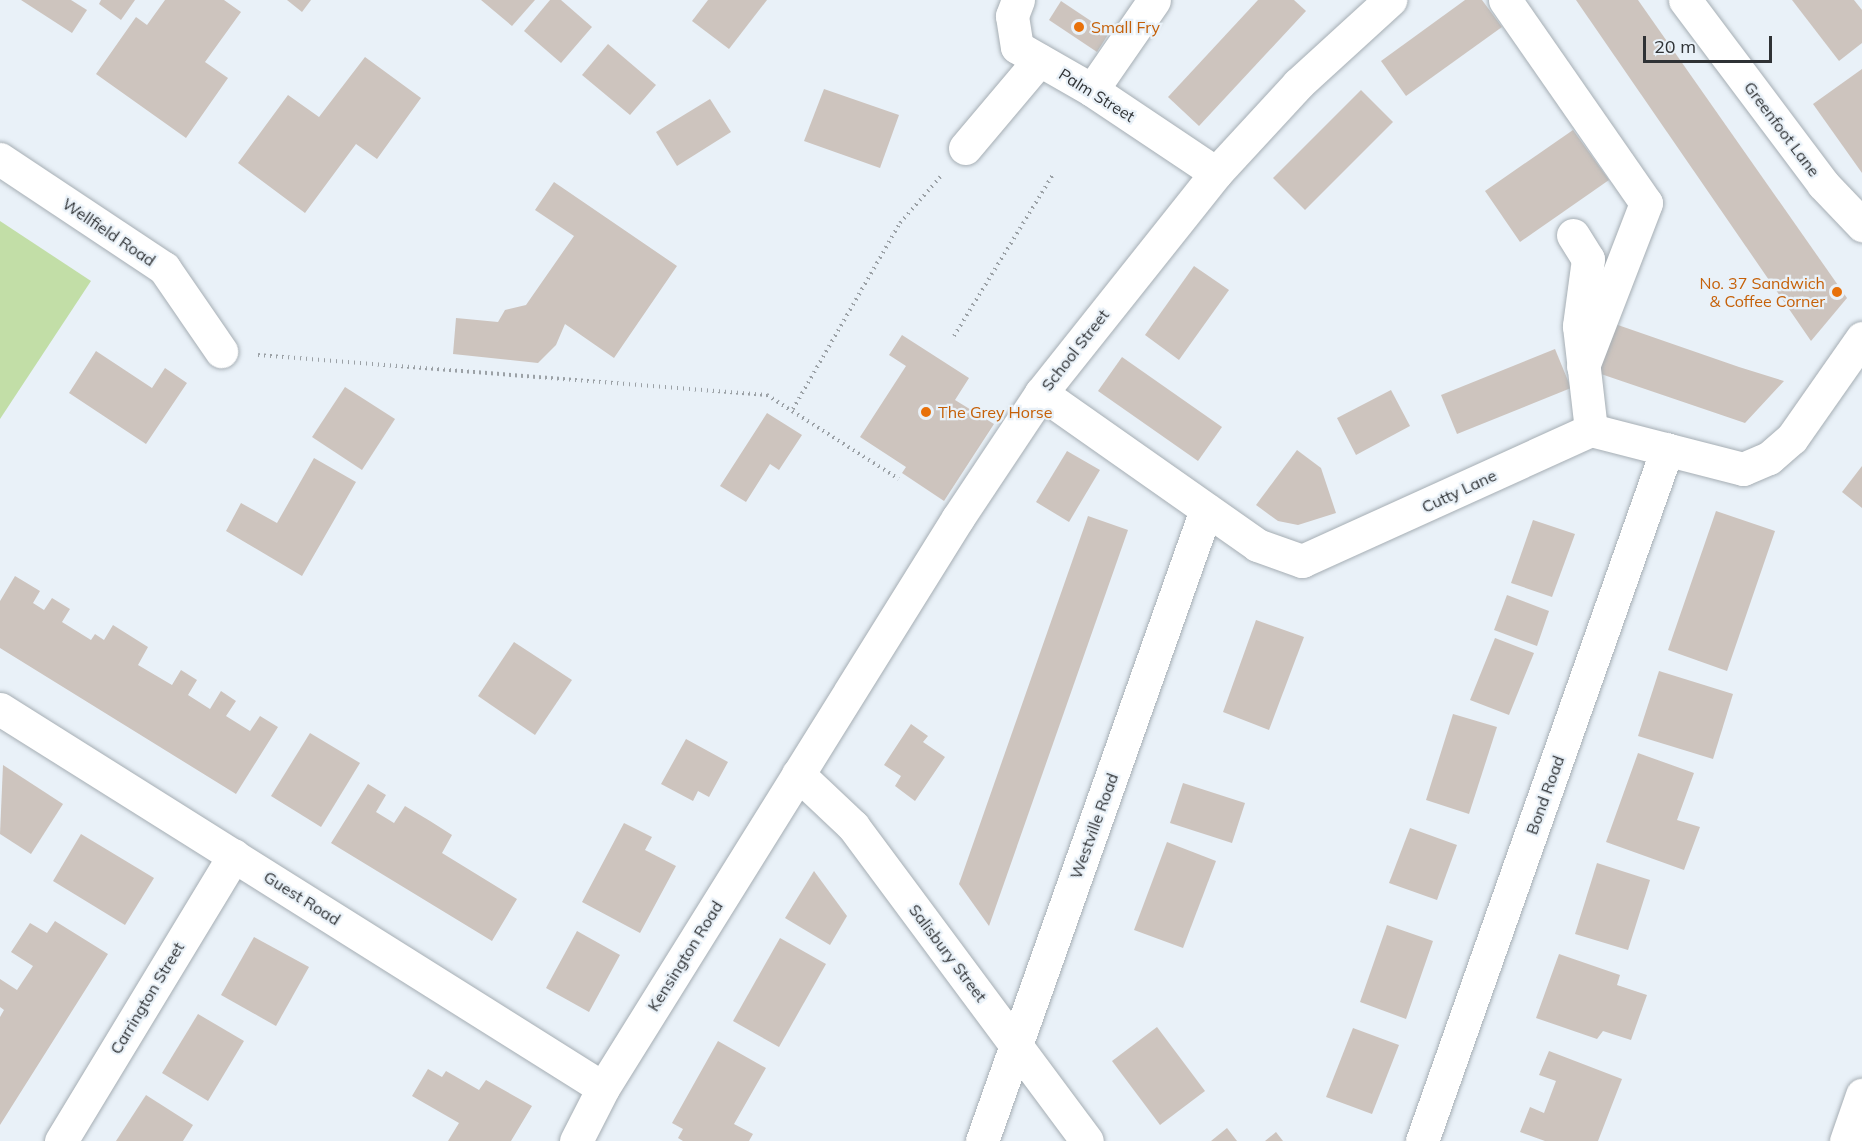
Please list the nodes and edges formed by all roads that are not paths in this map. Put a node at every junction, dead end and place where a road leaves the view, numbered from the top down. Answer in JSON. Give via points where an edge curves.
{"nodes":[{"id":1,"x":1018,"y":0,"type":"edge"},
{"id":2,"x":1154,"y":0,"type":"edge"},
{"id":3,"x":1390,"y":0,"type":"edge"},
{"id":4,"x":1505,"y":0,"type":"edge"},
{"id":5,"x":1685,"y":0,"type":"edge"},
{"id":6,"x":1039,"y":60,"type":"junction"},
{"id":7,"x":1092,"y":90,"type":"junction"},
{"id":8,"x":965,"y":148,"type":"road end"},
{"id":9,"x":0,"y":159,"type":"edge"},
{"id":10,"x":1216,"y":173,"type":"junction"},
{"id":11,"x":1862,"y":225,"type":"edge"},
{"id":12,"x":1573,"y":235,"type":"dead end"},
{"id":13,"x":1862,"y":338,"type":"edge"},
{"id":14,"x":221,"y":351,"type":"road end"},
{"id":15,"x":1583,"y":366,"type":"junction"},
{"id":16,"x":1041,"y":393,"type":"junction"},
{"id":17,"x":1591,"y":430,"type":"junction"},
{"id":18,"x":1668,"y":449,"type":"junction"},
{"id":19,"x":1206,"y":510,"type":"junction"},
{"id":20,"x":0,"y":709,"type":"edge"},
{"id":21,"x":798,"y":774,"type":"junction"},
{"id":22,"x":234,"y":855,"type":"junction"},
{"id":23,"x":1016,"y":1045,"type":"junction"},
{"id":24,"x":603,"y":1088,"type":"junction"},
{"id":25,"x":1862,"y":1095,"type":"edge"},
{"id":26,"x":61,"y":1141,"type":"edge"},
{"id":27,"x":576,"y":1141,"type":"edge"},
{"id":28,"x":982,"y":1141,"type":"edge"},
{"id":29,"x":1087,"y":1141,"type":"edge"},
{"id":30,"x":1422,"y":1141,"type":"edge"},
{"id":31,"x":1846,"y":1141,"type":"edge"}],
"edges":[{"from":1,"to":6,"type":"street","name":"Palm Street","via":[[1012,16],[1017,47]]},
{"from":2,"to":7,"type":"street"},
{"from":3,"to":10,"type":"street","name":"School Street","via":[[1298,84]]},
{"from":4,"to":15,"type":"street","via":[[1647,203]]},
{"from":5,"to":11,"type":"street","name":"Greenfoot Lane","via":[[1823,184]]},
{"from":6,"to":7,"type":"street","name":"Palm Street"},
{"from":6,"to":8,"type":"street"},
{"from":7,"to":10,"type":"street","name":"Palm Street"},
{"from":9,"to":14,"type":"street","name":"Wellfield Road","via":[[164,268]]},
{"from":10,"to":16,"type":"street","name":"School Street"},
{"from":12,"to":15,"type":"street","via":[[1588,259],[1579,326]]},
{"from":13,"to":18,"type":"street","via":[[1792,438],[1769,458],[1743,470]]},
{"from":15,"to":17,"type":"street"},
{"from":16,"to":19,"type":"street","name":"Cutty Lane"},
{"from":16,"to":21,"type":"street","name":"School Street"},
{"from":17,"to":18,"type":"street"},
{"from":17,"to":19,"type":"street","name":"Cutty Lane","via":[[1302,561],[1257,545]]},
{"from":18,"to":30,"type":"street","name":"Bond Road"},
{"from":19,"to":23,"type":"street","name":"Westville Road"},
{"from":20,"to":22,"type":"street","name":"Guest Road"},
{"from":21,"to":23,"type":"street","name":"Salisbury Street","via":[[853,826]]},
{"from":21,"to":24,"type":"street","name":"Kensington Road"},
{"from":22,"to":24,"type":"street","name":"Guest Road"},
{"from":22,"to":26,"type":"street","name":"Carrington Street"},
{"from":23,"to":28,"type":"street","name":"Westville Road"},
{"from":23,"to":29,"type":"street","name":"Salisbury Street"},
{"from":24,"to":27,"type":"street","name":"Kensington Road"},
{"from":25,"to":31,"type":"street"}]}
